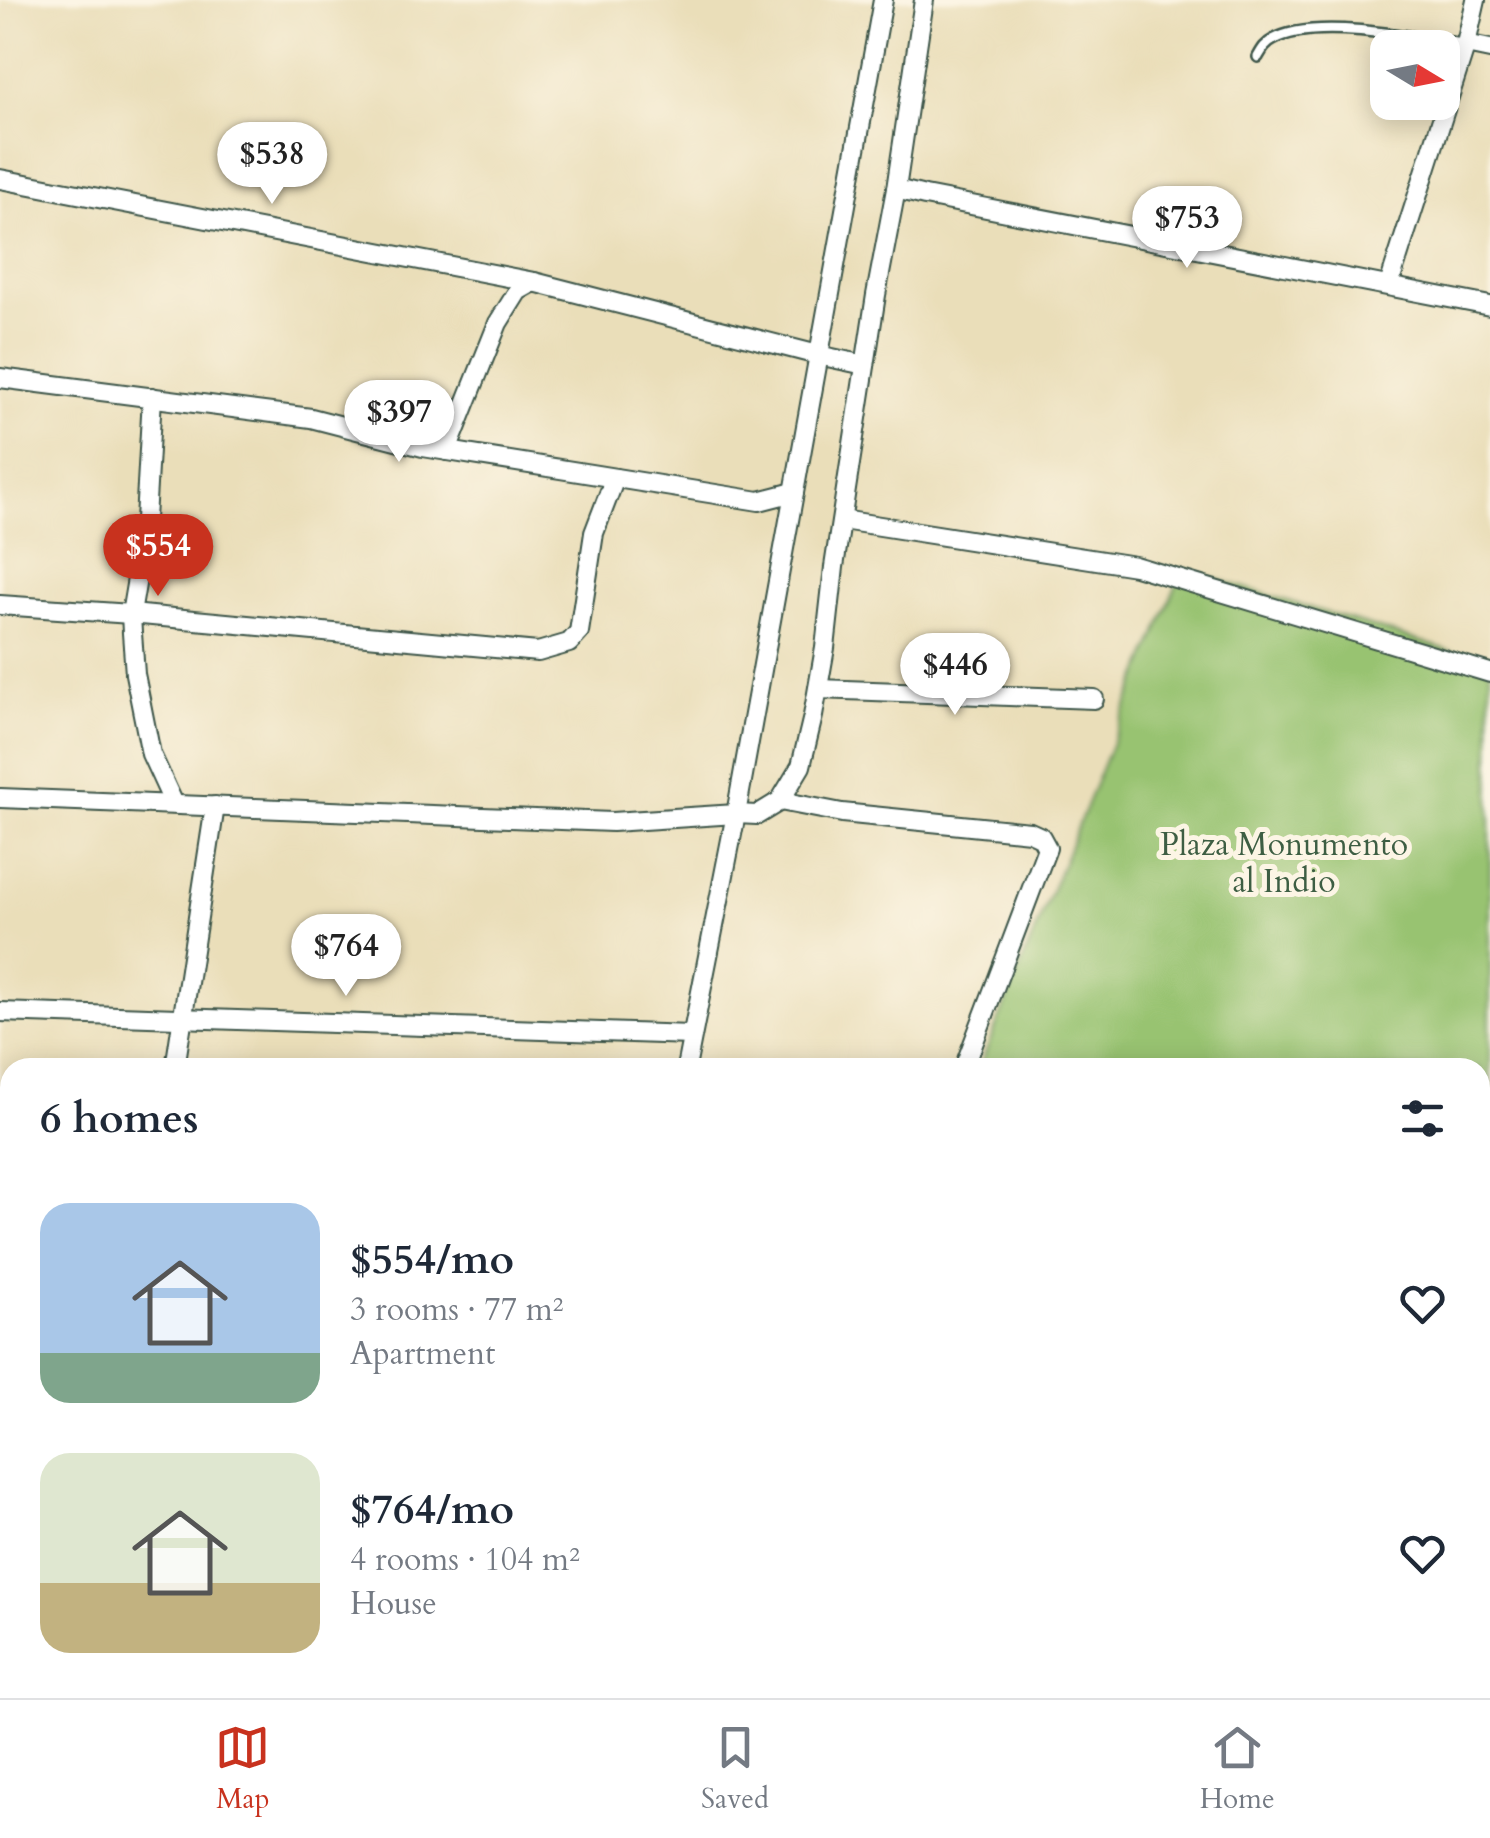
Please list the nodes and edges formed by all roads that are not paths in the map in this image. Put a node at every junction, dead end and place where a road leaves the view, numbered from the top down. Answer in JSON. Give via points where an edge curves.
{"nodes":[{"id":1,"x":884,"y":0,"type":"edge"},
{"id":2,"x":924,"y":0,"type":"edge"},
{"id":3,"x":1476,"y":0,"type":"edge"},
{"id":4,"x":1466,"y":44,"type":"junction"},
{"id":5,"x":1490,"y":48,"type":"edge"},
{"id":6,"x":1258,"y":57,"type":"dead end"},
{"id":7,"x":0,"y":179,"type":"edge"},
{"id":8,"x":896,"y":188,"type":"junction"},
{"id":9,"x":534,"y":282,"type":"junction"},
{"id":10,"x":1389,"y":285,"type":"junction"},
{"id":11,"x":1490,"y":306,"type":"edge"},
{"id":12,"x":818,"y":355,"type":"junction"},
{"id":13,"x":865,"y":365,"type":"junction"},
{"id":14,"x":0,"y":378,"type":"edge"},
{"id":15,"x":152,"y":398,"type":"junction"},
{"id":16,"x":448,"y":451,"type":"junction"},
{"id":17,"x":615,"y":478,"type":"junction"},
{"id":18,"x":794,"y":492,"type":"junction"},
{"id":19,"x":842,"y":520,"type":"junction"},
{"id":20,"x":0,"y":605,"type":"edge"},
{"id":21,"x":131,"y":614,"type":"junction"},
{"id":22,"x":1490,"y":673,"type":"edge"},
{"id":23,"x":818,"y":689,"type":"junction"},
{"id":24,"x":1094,"y":699,"type":"dead end"},
{"id":25,"x":0,"y":798,"type":"edge"},
{"id":26,"x":780,"y":800,"type":"junction"},
{"id":27,"x":174,"y":804,"type":"junction"},
{"id":28,"x":216,"y":806,"type":"junction"},
{"id":29,"x":736,"y":814,"type":"junction"},
{"id":30,"x":0,"y":1012,"type":"edge"},
{"id":31,"x":182,"y":1018,"type":"junction"},
{"id":32,"x":691,"y":1035,"type":"junction"},
{"id":33,"x":176,"y":1058,"type":"edge"},
{"id":34,"x":688,"y":1058,"type":"edge"},
{"id":35,"x":968,"y":1058,"type":"edge"}],
"edges":[{"from":1,"to":12,"type":"street"},
{"from":2,"to":8,"type":"street"},
{"from":3,"to":4,"type":"street"},
{"from":4,"to":5,"type":"street"},
{"from":4,"to":6,"type":"lane","via":[[1315,29],[1276,37]]},
{"from":4,"to":10,"type":"street"},
{"from":7,"to":9,"type":"street"},
{"from":8,"to":10,"type":"street"},
{"from":8,"to":13,"type":"street"},
{"from":9,"to":12,"type":"street"},
{"from":9,"to":16,"type":"street","via":[[518,291],[498,323]]},
{"from":10,"to":11,"type":"street"},
{"from":12,"to":13,"type":"street"},
{"from":12,"to":18,"type":"street"},
{"from":13,"to":19,"type":"street"},
{"from":14,"to":15,"type":"street"},
{"from":15,"to":16,"type":"street","via":[[311,418]]},
{"from":15,"to":21,"type":"street","via":[[144,537]]},
{"from":16,"to":17,"type":"street"},
{"from":17,"to":18,"type":"street","via":[[760,501]]},
{"from":17,"to":21,"type":"street","via":[[594,534],[579,632],[569,643],[538,652]]},
{"from":18,"to":29,"type":"street"},
{"from":19,"to":22,"type":"street","via":[[1134,566]]},
{"from":19,"to":23,"type":"street"},
{"from":20,"to":21,"type":"street"},
{"from":21,"to":27,"type":"street","via":[[151,754]]},
{"from":23,"to":24,"type":"street"},
{"from":23,"to":26,"type":"street","via":[[800,766]]},
{"from":25,"to":27,"type":"street"},
{"from":26,"to":29,"type":"street","via":[[757,815]]},
{"from":26,"to":35,"type":"street","via":[[1040,837],[1046,848]]},
{"from":27,"to":28,"type":"street"},
{"from":28,"to":29,"type":"street","via":[[612,822]]},
{"from":28,"to":31,"type":"street"},
{"from":29,"to":32,"type":"street"},
{"from":30,"to":31,"type":"street"},
{"from":31,"to":32,"type":"street"},
{"from":31,"to":33,"type":"street"},
{"from":32,"to":34,"type":"street"}]}
